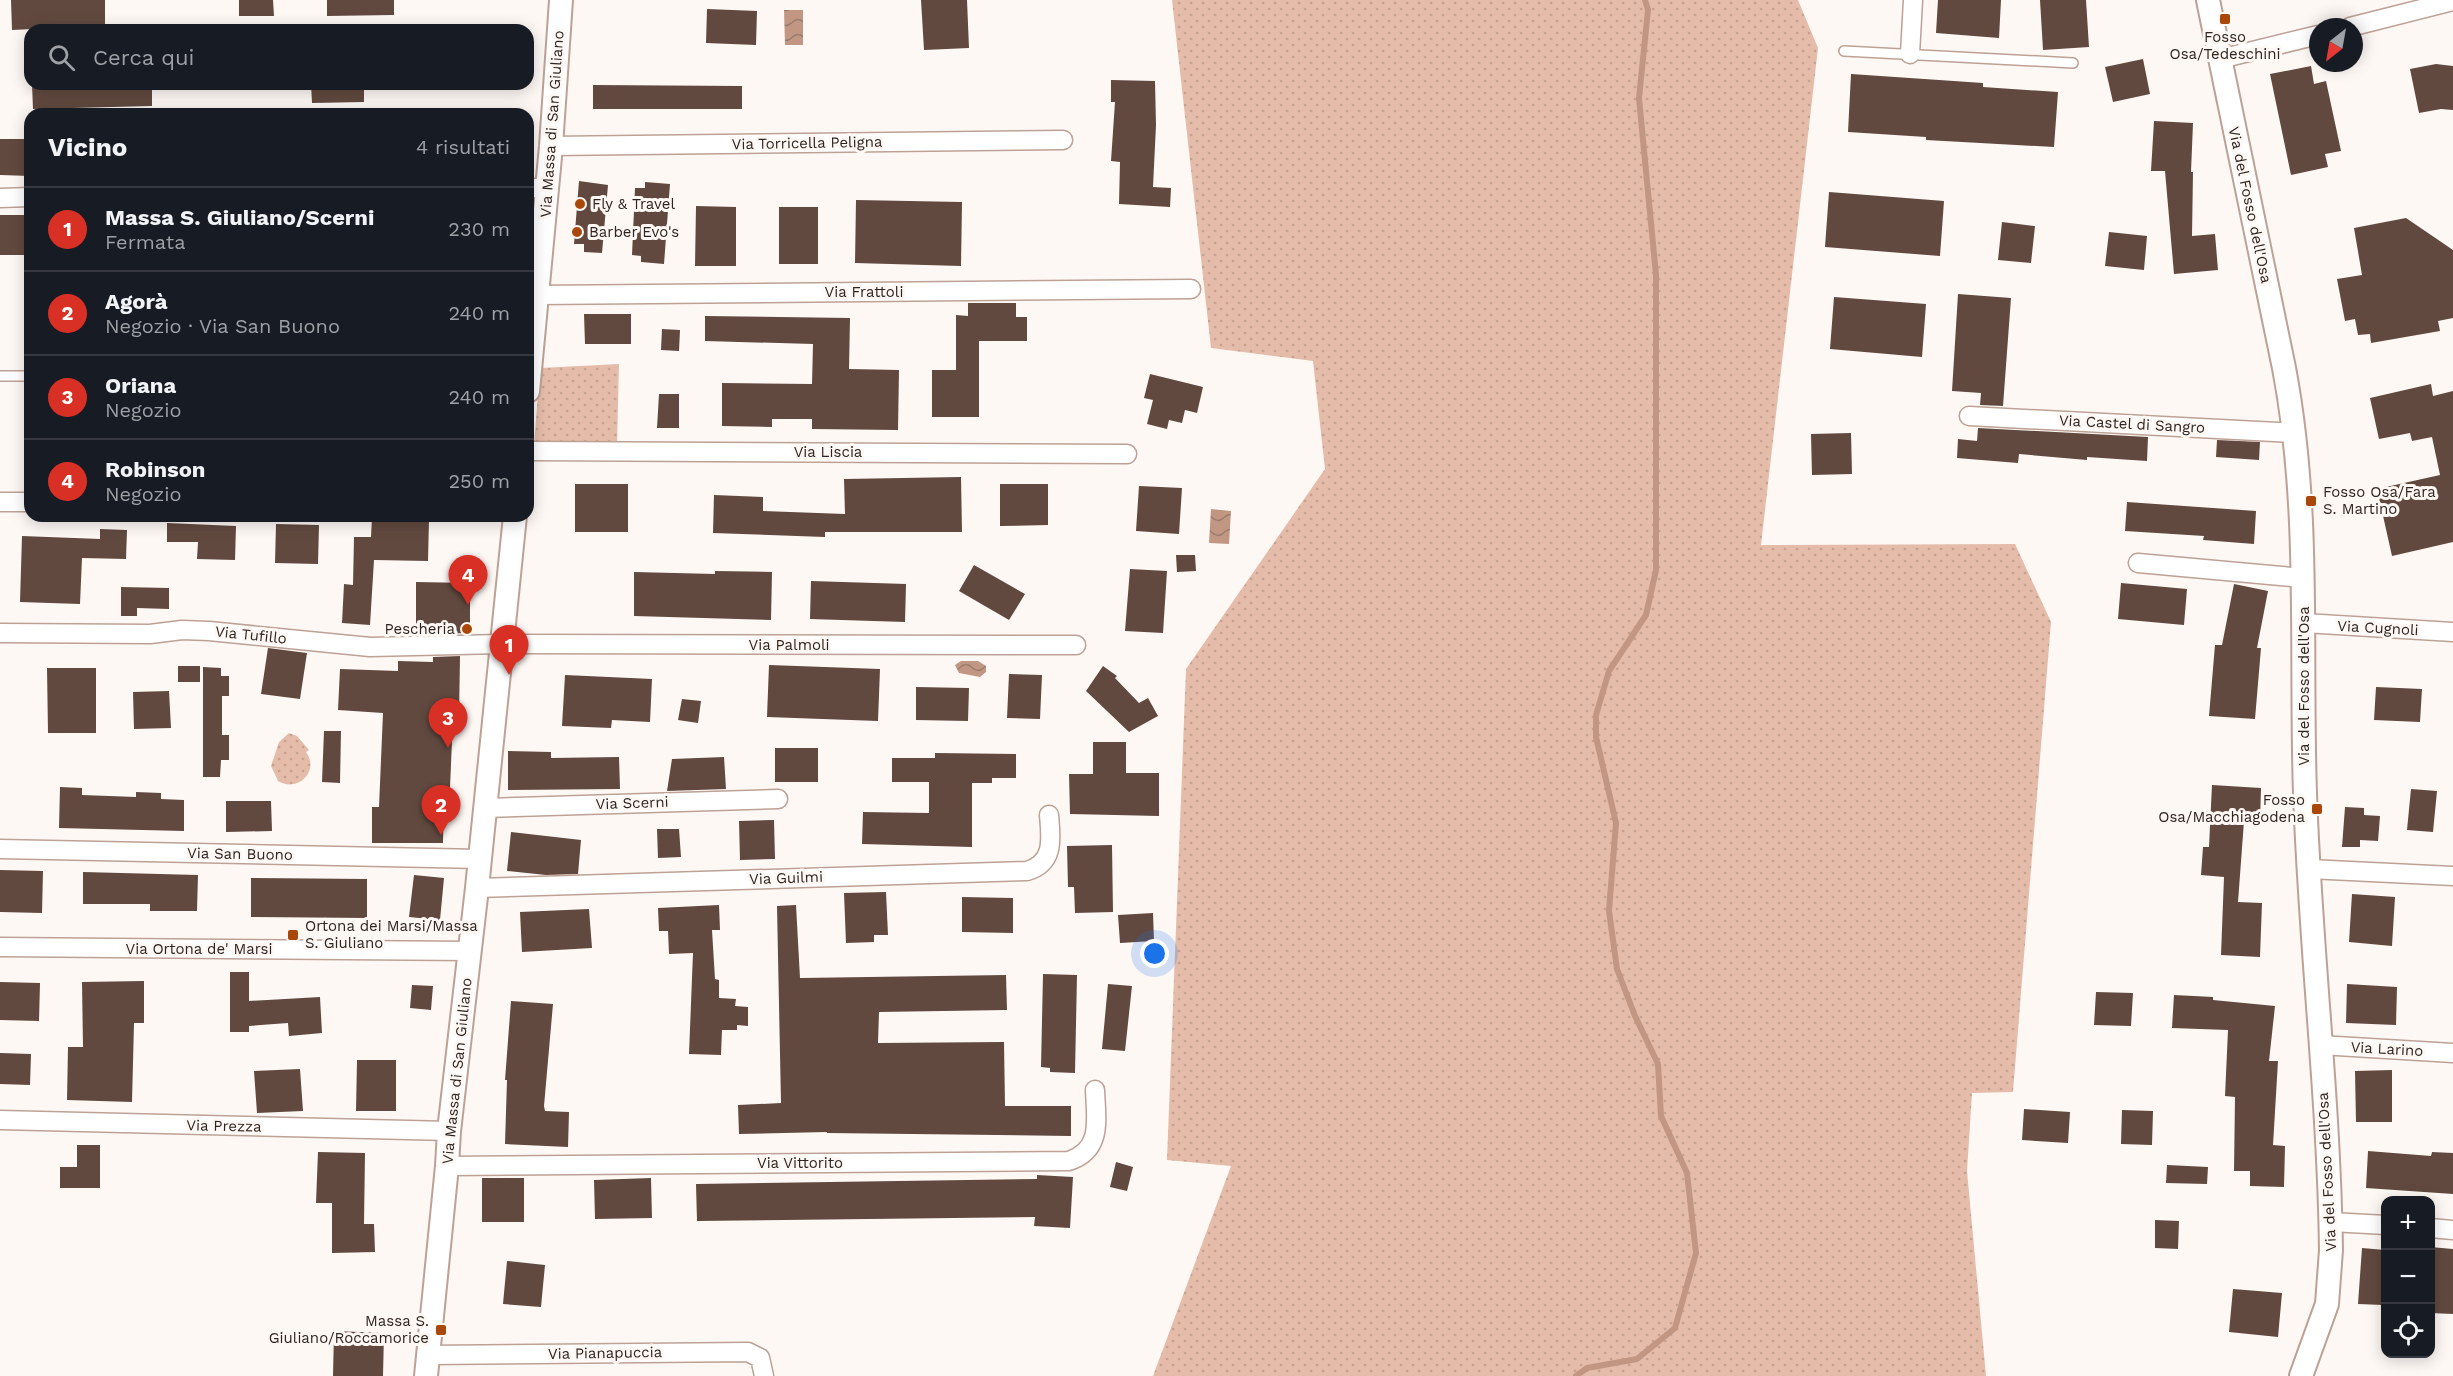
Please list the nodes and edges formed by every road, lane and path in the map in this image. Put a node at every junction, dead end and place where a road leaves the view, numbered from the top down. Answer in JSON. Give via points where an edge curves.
{"nodes":[{"id":1,"x":561,"y":0,"type":"edge"},
{"id":2,"x":1913,"y":0,"type":"edge"},
{"id":3,"x":2208,"y":0,"type":"edge"},
{"id":4,"x":2453,"y":1,"type":"edge"},
{"id":5,"x":2363,"y":24,"type":"edge"},
{"id":6,"x":2309,"y":37,"type":"edge"},
{"id":7,"x":1844,"y":51,"type":"dead end"},
{"id":8,"x":1910,"y":54,"type":"junction"},
{"id":9,"x":2220,"y":59,"type":"junction"},
{"id":10,"x":2073,"y":63,"type":"dead end"},
{"id":11,"x":1063,"y":140,"type":"dead end"},
{"id":12,"x":551,"y":146,"type":"junction"},
{"id":13,"x":538,"y":188,"type":"edge"},
{"id":14,"x":24,"y":197,"type":"edge"},
{"id":15,"x":0,"y":198,"type":"edge"},
{"id":16,"x":1191,"y":289,"type":"dead end"},
{"id":17,"x":537,"y":295,"type":"junction"},
{"id":18,"x":534,"y":327,"type":"edge"},
{"id":19,"x":0,"y":376,"type":"edge"},
{"id":20,"x":24,"y":376,"type":"edge"},
{"id":21,"x":1969,"y":416,"type":"dead end"},
{"id":22,"x":2295,"y":433,"type":"junction"},
{"id":23,"x":534,"y":451,"type":"edge"},
{"id":24,"x":1127,"y":454,"type":"dead end"},
{"id":25,"x":0,"y":502,"type":"edge"},
{"id":26,"x":24,"y":502,"type":"edge"},
{"id":27,"x":514,"y":522,"type":"edge"},
{"id":28,"x":2138,"y":563,"type":"dead end"},
{"id":29,"x":2303,"y":578,"type":"junction"},
{"id":30,"x":2304,"y":623,"type":"junction"},
{"id":31,"x":2453,"y":632,"type":"edge"},
{"id":32,"x":0,"y":633,"type":"edge"},
{"id":33,"x":501,"y":644,"type":"junction"},
{"id":34,"x":1076,"y":645,"type":"dead end"},
{"id":35,"x":778,"y":799,"type":"dead end"},
{"id":36,"x":485,"y":808,"type":"junction"},
{"id":37,"x":1049,"y":815,"type":"dead end"},
{"id":38,"x":0,"y":849,"type":"edge"},
{"id":39,"x":480,"y":859,"type":"junction"},
{"id":40,"x":2309,"y":869,"type":"junction"},
{"id":41,"x":2453,"y":876,"type":"edge"},
{"id":42,"x":477,"y":888,"type":"junction"},
{"id":43,"x":0,"y":947,"type":"edge"},
{"id":44,"x":469,"y":951,"type":"junction"},
{"id":45,"x":2320,"y":1045,"type":"junction"},
{"id":46,"x":2453,"y":1053,"type":"edge"},
{"id":47,"x":1095,"y":1090,"type":"dead end"},
{"id":48,"x":0,"y":1120,"type":"edge"},
{"id":49,"x":449,"y":1131,"type":"junction"},
{"id":50,"x":447,"y":1166,"type":"junction"},
{"id":51,"x":2331,"y":1222,"type":"junction"},
{"id":52,"x":2381,"y":1225,"type":"edge"},
{"id":53,"x":2435,"y":1228,"type":"edge"},
{"id":54,"x":2453,"y":1230,"type":"edge"},
{"id":55,"x":427,"y":1365,"type":"edge"},
{"id":56,"x":764,"y":1376,"type":"edge"},
{"id":57,"x":2301,"y":1376,"type":"edge"}],
"edges":[{"from":1,"to":12,"type":"street","name":"Via Massa di San Giuliano"},
{"from":2,"to":8,"type":"street"},
{"from":3,"to":9,"type":"street","name":"Via del Fosso dell'Osa"},
{"from":4,"to":5,"type":"street"},
{"from":6,"to":9,"type":"street"},
{"from":7,"to":8,"type":"lane"},
{"from":8,"to":10,"type":"lane"},
{"from":9,"to":22,"type":"street","name":"Via del Fosso dell'Osa"},
{"from":11,"to":12,"type":"street","name":"Via Torricella Peligna"},
{"from":12,"to":13,"type":"street","name":"Via Massa di San Giuliano"},
{"from":13,"to":17,"type":"street","name":"Via Massa di San Giuliano"},
{"from":14,"to":15,"type":"street"},
{"from":16,"to":17,"type":"street","name":"Via Frattoli"},
{"from":17,"to":18,"type":"street","name":"Via Massa di San Giuliano"},
{"from":19,"to":20,"type":"lane"},
{"from":21,"to":22,"type":"street","name":"Via Castel di Sangro"},
{"from":22,"to":29,"type":"street","name":"Via del Fosso dell'Osa"},
{"from":23,"to":24,"type":"street","name":"Via Liscia"},
{"from":25,"to":26,"type":"street"},
{"from":27,"to":33,"type":"street","name":"Via Massa di San Giuliano"},
{"from":28,"to":29,"type":"street"},
{"from":29,"to":30,"type":"street","name":"Via del Fosso dell'Osa"},
{"from":30,"to":31,"type":"street","name":"Via Cugnoli"},
{"from":30,"to":40,"type":"street","name":"Via del Fosso dell'Osa"},
{"from":32,"to":33,"type":"street","name":"Via Tufillo","via":[[150,634],[194,630],[350,646]]},
{"from":33,"to":34,"type":"street","name":"Via Palmoli"},
{"from":33,"to":36,"type":"street","name":"Via Massa di San Giuliano"},
{"from":35,"to":36,"type":"street","name":"Via Scerni"},
{"from":36,"to":39,"type":"street","name":"Via Massa di San Giuliano"},
{"from":37,"to":42,"type":"street","name":"Via Guilmi","via":[[1049,851],[1039,866],[1027,871]]},
{"from":38,"to":39,"type":"street","name":"Via San Buono"},
{"from":39,"to":42,"type":"street","name":"Via Massa di San Giuliano"},
{"from":40,"to":41,"type":"street"},
{"from":40,"to":45,"type":"street","name":"Via del Fosso dell'Osa"},
{"from":42,"to":44,"type":"street","name":"Via Massa di San Giuliano"},
{"from":43,"to":44,"type":"street","name":"Via Ortona de' Marsi"},
{"from":44,"to":49,"type":"street","name":"Via Massa di San Giuliano"},
{"from":45,"to":46,"type":"street","name":"Via Larino"},
{"from":45,"to":51,"type":"street","name":"Via del Fosso dell'Osa"},
{"from":47,"to":50,"type":"street","name":"Via Vittorito","via":[[1096,1129],[1092,1144],[1082,1156],[1069,1161]]},
{"from":48,"to":49,"type":"street","name":"Via Prezza"},
{"from":49,"to":50,"type":"street","name":"Via Massa di San Giuliano"},
{"from":50,"to":55,"type":"street","name":"Via Massa di San Giuliano"},
{"from":51,"to":52,"type":"street"},
{"from":51,"to":57,"type":"street","name":"Via del Fosso dell'Osa","via":[[2327,1304]]},
{"from":53,"to":54,"type":"street"},
{"from":55,"to":56,"type":"street","name":"Via Pianapuccia","via":[[753,1352],[760,1358]]}]}
